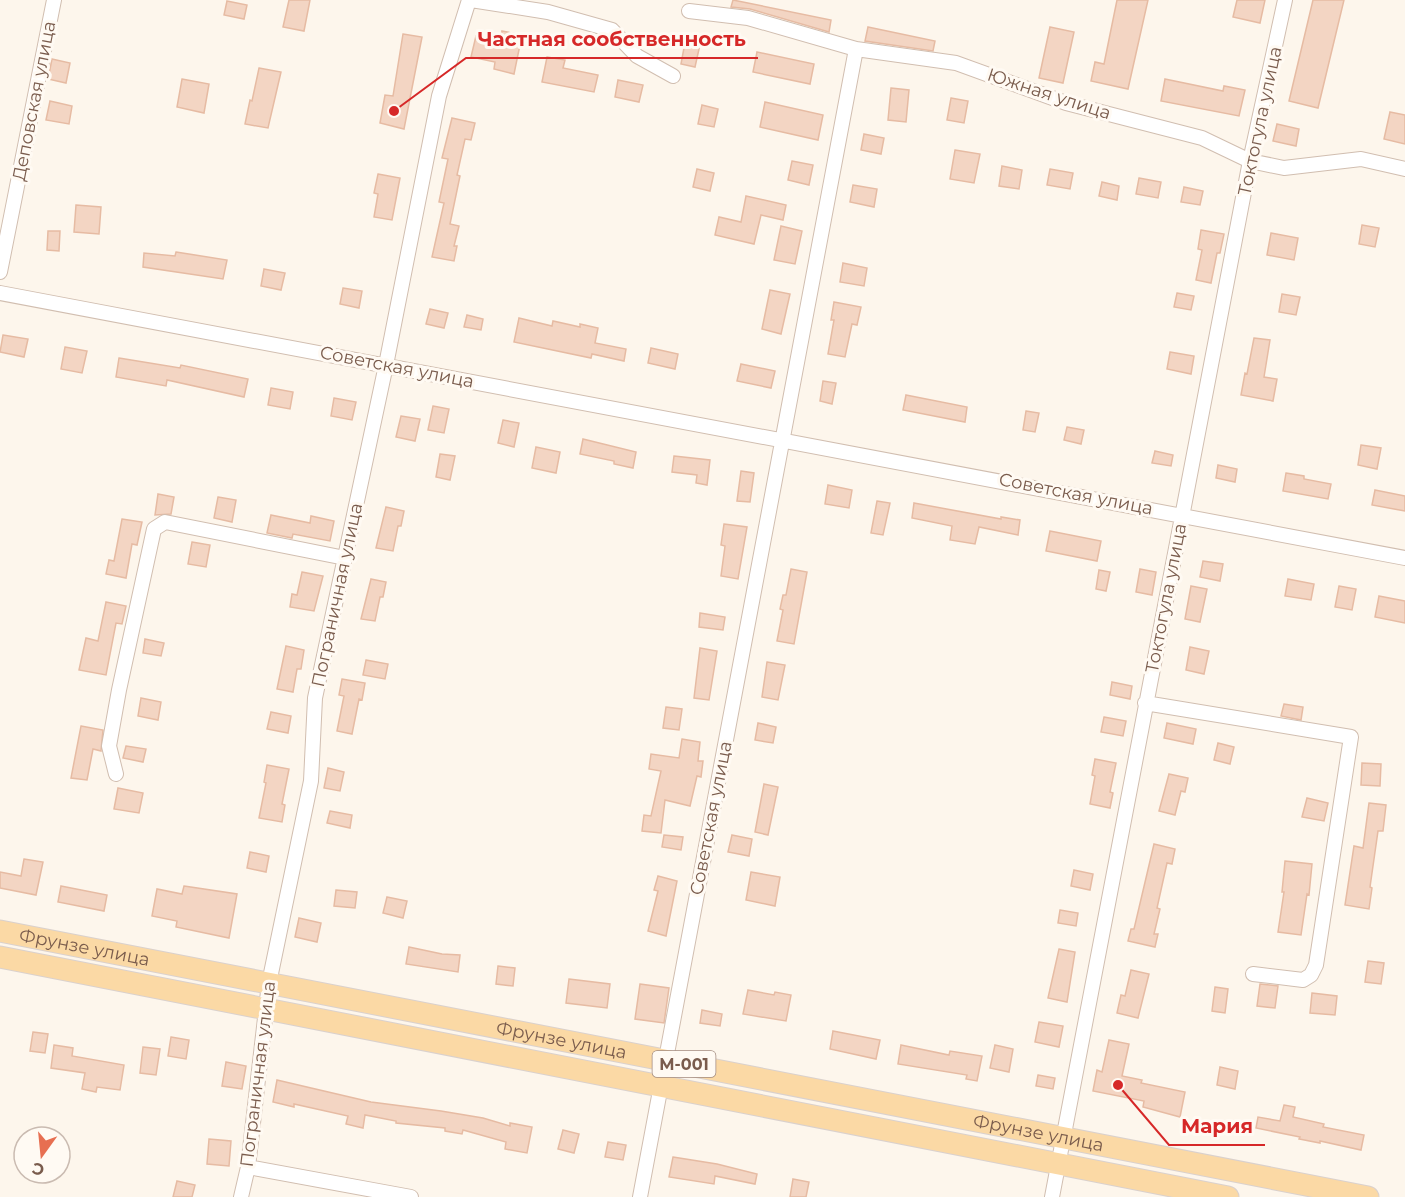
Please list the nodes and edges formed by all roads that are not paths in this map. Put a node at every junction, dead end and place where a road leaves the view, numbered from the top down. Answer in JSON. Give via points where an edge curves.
{"nodes":[{"id":1,"x":54,"y":0,"type":"edge"},
{"id":2,"x":470,"y":0,"type":"edge"},
{"id":3,"x":1285,"y":0,"type":"edge"},
{"id":4,"x":689,"y":11,"type":"dead end"},
{"id":5,"x":856,"y":49,"type":"junction"},
{"id":6,"x":673,"y":76,"type":"dead end"},
{"id":7,"x":1250,"y":161,"type":"junction"},
{"id":8,"x":1405,"y":169,"type":"edge"},
{"id":9,"x":0,"y":272,"type":"edge"},
{"id":10,"x":6,"y":294,"type":"edge"},
{"id":11,"x":386,"y":365,"type":"junction"},
{"id":12,"x":782,"y":439,"type":"junction"},
{"id":13,"x":1183,"y":514,"type":"junction"},
{"id":14,"x":345,"y":558,"type":"junction"},
{"id":15,"x":1405,"y":558,"type":"edge"},
{"id":16,"x":1145,"y":703,"type":"junction"},
{"id":17,"x":116,"y":774,"type":"dead end"},
{"id":18,"x":0,"y":931,"type":"edge"},
{"id":19,"x":0,"y":957,"type":"edge"},
{"id":20,"x":1253,"y":974,"type":"dead end"},
{"id":21,"x":269,"y":983,"type":"junction"},
{"id":22,"x":266,"y":1010,"type":"junction"},
{"id":23,"x":666,"y":1060,"type":"junction"},
{"id":24,"x":661,"y":1086,"type":"junction"},
{"id":25,"x":1063,"y":1138,"type":"junction"},
{"id":26,"x":1058,"y":1164,"type":"junction"},
{"id":27,"x":248,"y":1167,"type":"junction"},
{"id":28,"x":241,"y":1197,"type":"edge"},
{"id":29,"x":411,"y":1197,"type":"edge"},
{"id":30,"x":640,"y":1197,"type":"edge"},
{"id":31,"x":1052,"y":1197,"type":"edge"},
{"id":32,"x":1228,"y":1197,"type":"edge"},
{"id":33,"x":1368,"y":1197,"type":"edge"}],
"edges":[{"from":1,"to":9,"type":"street","name":"Деповская улица"},
{"from":2,"to":6,"type":"street","via":[[548,12],[612,30],[637,56]]},
{"from":2,"to":11,"type":"street","name":"Пограничная улица","via":[[439,96]]},
{"from":3,"to":7,"type":"street","name":"Токтогула улица"},
{"from":4,"to":5,"type":"street","name":"Южная улица","via":[[748,18]]},
{"from":5,"to":7,"type":"street","name":"Южная улица","via":[[956,63],[1066,104],[1202,138]]},
{"from":5,"to":12,"type":"street","name":"Советская улица"},
{"from":7,"to":8,"type":"street","name":"Южная улица","via":[[1284,168],[1361,159]]},
{"from":7,"to":13,"type":"street","name":"Токтогула улица"},
{"from":10,"to":11,"type":"street","name":"Советская улица"},
{"from":11,"to":12,"type":"street","name":"Советская улица"},
{"from":11,"to":14,"type":"street","name":"Пограничная улица"},
{"from":12,"to":13,"type":"street","name":"Советская улица"},
{"from":12,"to":23,"type":"street","name":"Советская улица"},
{"from":13,"to":15,"type":"street","name":"Советская улица"},
{"from":13,"to":16,"type":"street","name":"Токтогула улица"},
{"from":14,"to":17,"type":"street","via":[[165,522],[154,529],[110,746]]},
{"from":14,"to":21,"type":"street","name":"Пограничная улица","via":[[315,698],[311,781]]},
{"from":16,"to":20,"type":"street","via":[[1351,737],[1316,965],[1303,980]]},
{"from":16,"to":25,"type":"street","name":"Токтогула улица"},
{"from":18,"to":21,"type":"main road","name":"Фрунзе улица","number":"M-001"},
{"from":19,"to":22,"type":"main road","name":"Фрунзе улица","number":"M-001"},
{"from":21,"to":22,"type":"street","name":"Пограничная улица"},
{"from":21,"to":23,"type":"main road","name":"Фрунзе улица","number":"M-001"},
{"from":22,"to":24,"type":"main road","name":"Фрунзе улица","number":"M-001"},
{"from":22,"to":27,"type":"street","name":"Пограничная улица"},
{"from":23,"to":24,"type":"street","name":"Советская улица"},
{"from":23,"to":25,"type":"main road","name":"Фрунзе улица","number":"M-001"},
{"from":24,"to":26,"type":"main road","name":"Фрунзе улица","number":"M-001"},
{"from":24,"to":30,"type":"street","name":"Советская улица"},
{"from":25,"to":26,"type":"street","name":"Токтогула улица"},
{"from":25,"to":33,"type":"main road","name":"Фрунзе улица","number":"M-001"},
{"from":26,"to":31,"type":"street","name":"Токтогула улица"},
{"from":26,"to":32,"type":"main road","name":"Фрунзе улица","number":"M-001"},
{"from":27,"to":28,"type":"street","name":"Пограничная улица"},
{"from":27,"to":29,"type":"street"}]}
